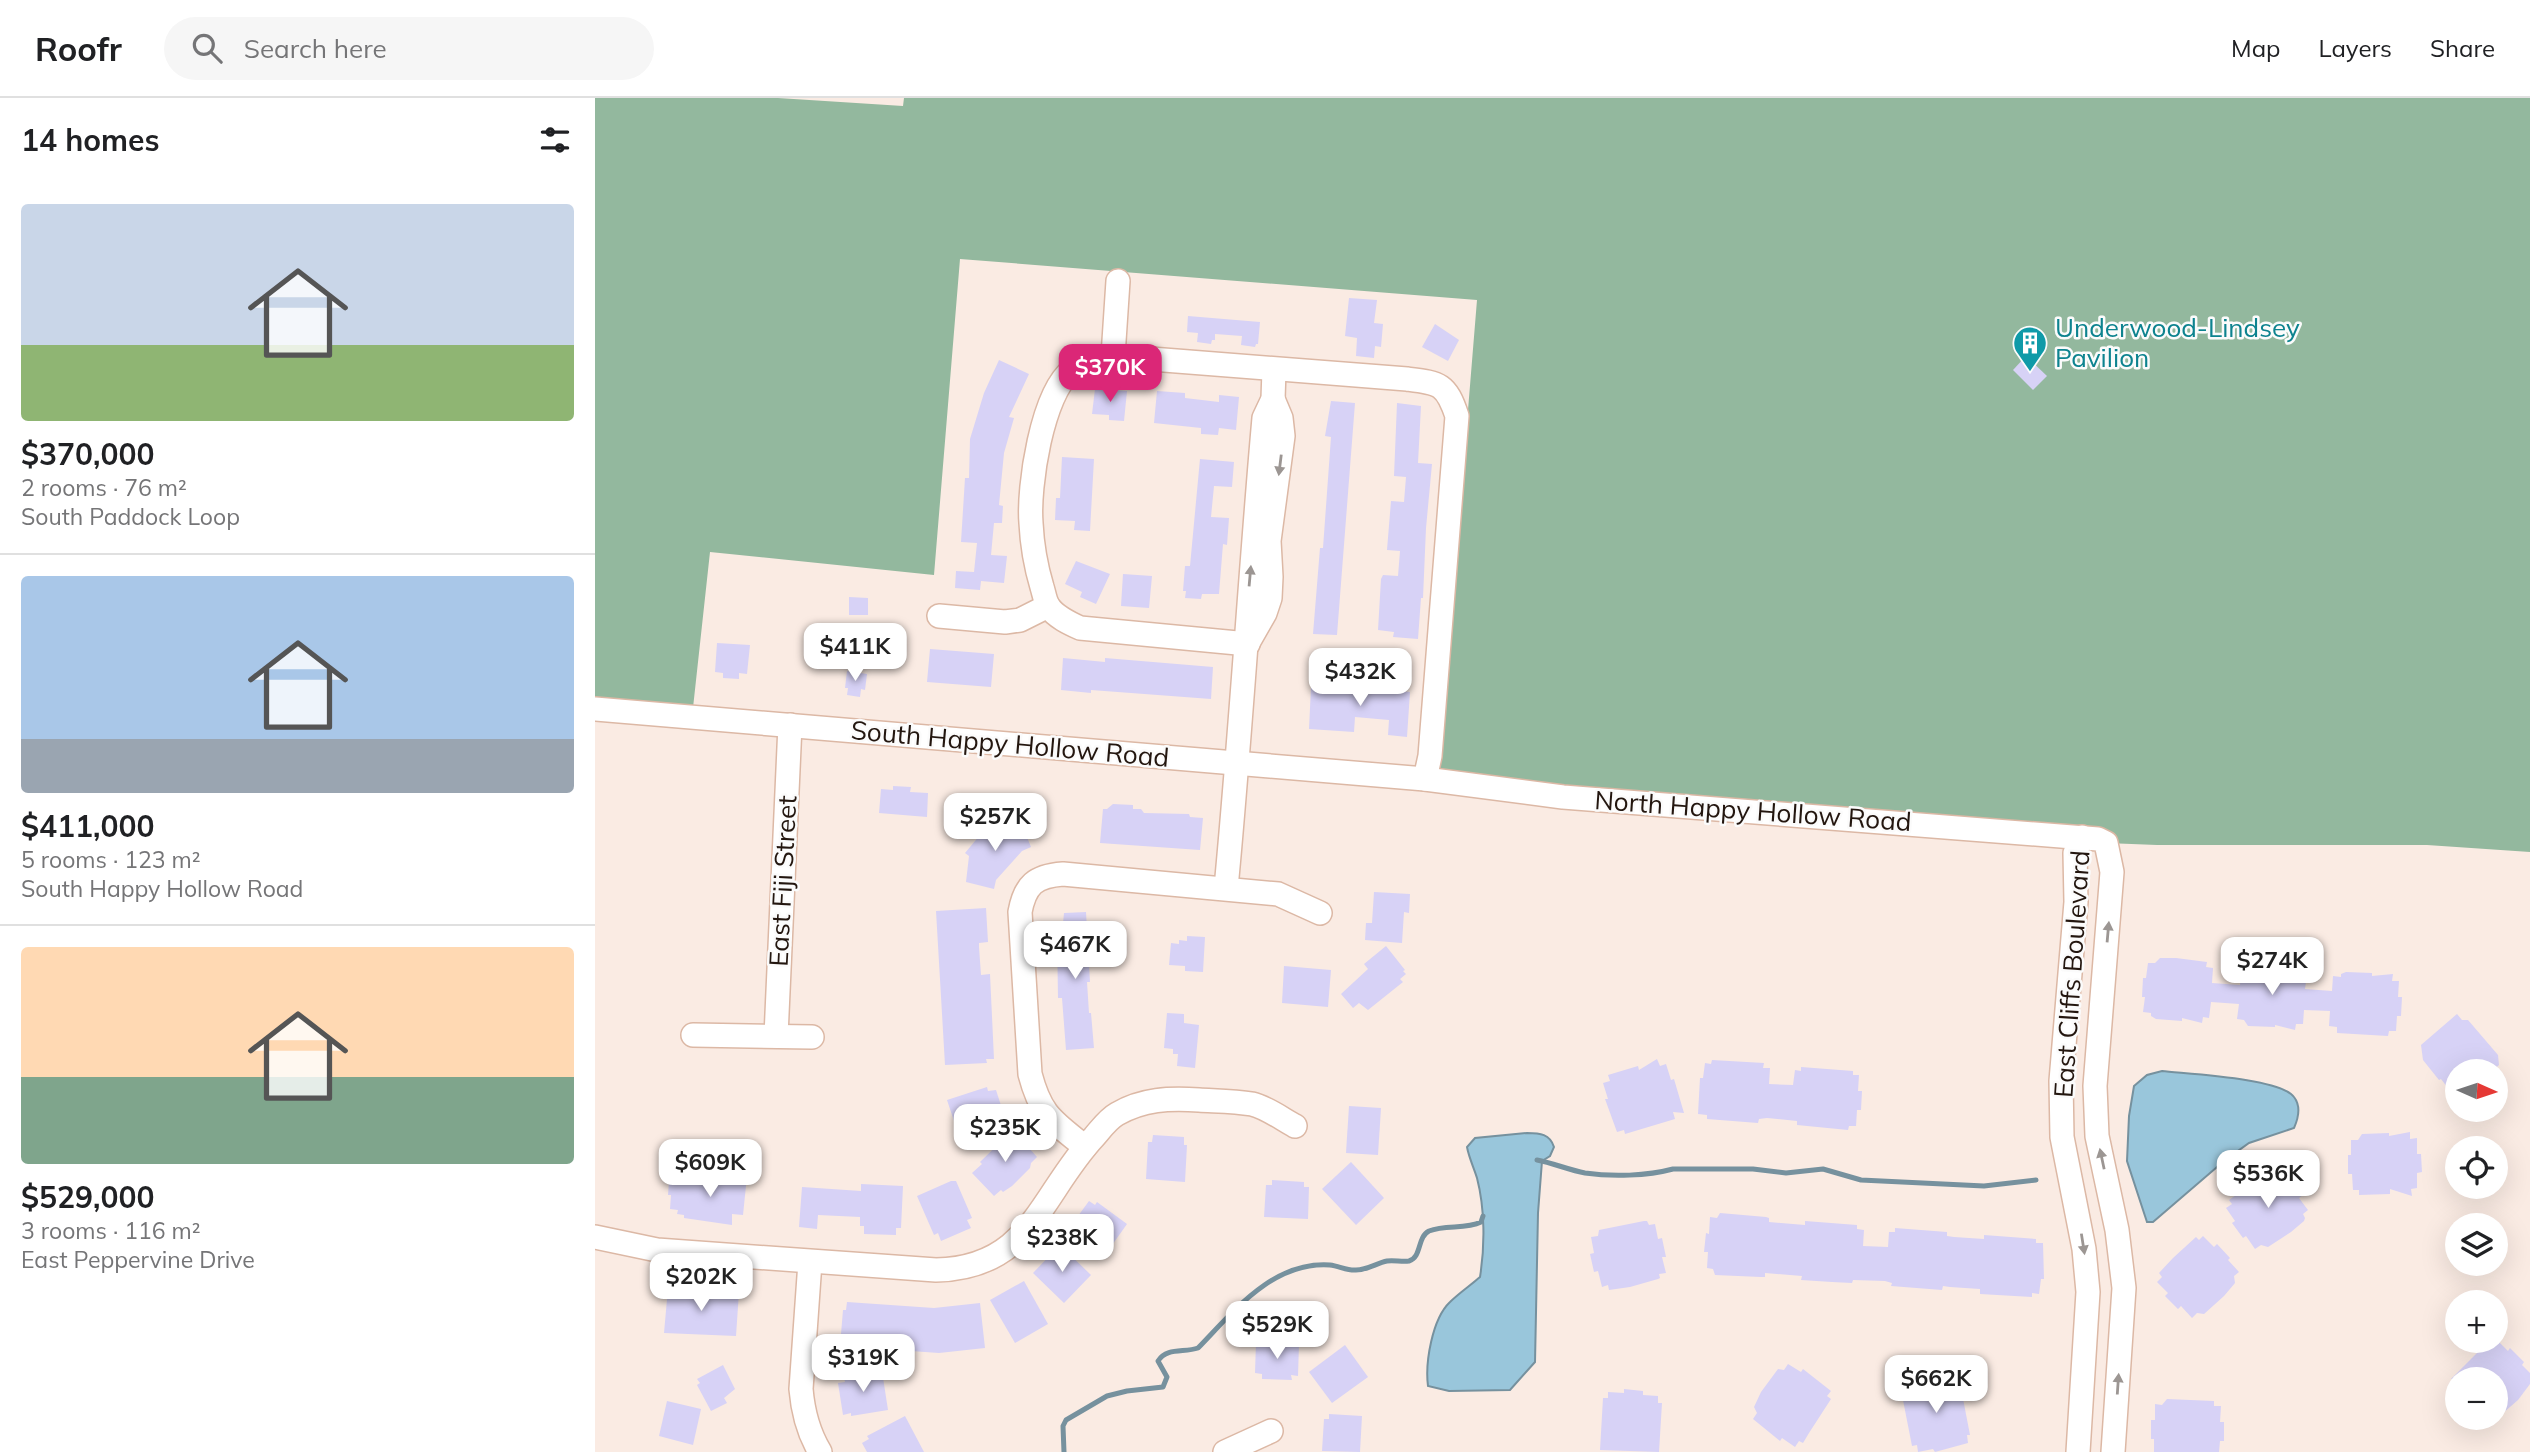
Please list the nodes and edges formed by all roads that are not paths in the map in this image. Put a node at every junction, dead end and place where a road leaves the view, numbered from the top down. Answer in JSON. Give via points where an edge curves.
{"nodes":[{"id":1,"x":1118,"y":281,"type":"dead end"},
{"id":2,"x":1113,"y":356,"type":"junction"},
{"id":3,"x":1274,"y":370,"type":"junction"},
{"id":4,"x":1048,"y":606,"type":"junction"},
{"id":5,"x":939,"y":616,"type":"dead end"},
{"id":6,"x":1248,"y":644,"type":"junction"},
{"id":7,"x":595,"y":709,"type":"edge"},
{"id":8,"x":790,"y":725,"type":"junction"},
{"id":9,"x":1238,"y":763,"type":"junction"},
{"id":10,"x":1425,"y":779,"type":"junction"},
{"id":11,"x":2082,"y":837,"type":"junction"},
{"id":12,"x":1226,"y":888,"type":"junction"},
{"id":13,"x":1319,"y":913,"type":"dead end"},
{"id":14,"x":693,"y":1035,"type":"dead end"},
{"id":15,"x":776,"y":1036,"type":"junction"},
{"id":16,"x":812,"y":1037,"type":"dead end"},
{"id":17,"x":2061,"y":1096,"type":"junction"},
{"id":18,"x":2096,"y":1096,"type":"junction"},
{"id":19,"x":1295,"y":1126,"type":"dead end"},
{"id":20,"x":1085,"y":1147,"type":"junction"},
{"id":21,"x":595,"y":1237,"type":"edge"},
{"id":22,"x":810,"y":1262,"type":"junction"},
{"id":23,"x":1271,"y":1431,"type":"dead end"},
{"id":24,"x":820,"y":1452,"type":"edge"},
{"id":25,"x":1225,"y":1452,"type":"edge"},
{"id":26,"x":2078,"y":1452,"type":"edge"},
{"id":27,"x":2113,"y":1452,"type":"edge"}],
"edges":[{"from":1,"to":2,"type":"street"},
{"from":2,"to":3,"type":"street"},
{"from":2,"to":4,"type":"street","via":[[1071,371],[1047,415],[1036,460],[1030,523]]},
{"from":3,"to":6,"type":"street","via":[[1273,398],[1264,418],[1247,608]]},
{"from":3,"to":10,"type":"street","via":[[1436,383],[1452,401],[1457,416]]},
{"from":4,"to":5,"type":"street","via":[[1005,622]]},
{"from":4,"to":6,"type":"street","via":[[1080,628]]},
{"from":6,"to":9,"type":"street"},
{"from":7,"to":8,"type":"street","name":"South Happy Hollow Road"},
{"from":8,"to":9,"type":"street","name":"South Happy Hollow Road"},
{"from":8,"to":15,"type":"street","name":"East Fiji Street"},
{"from":9,"to":10,"type":"street","name":"South Happy Hollow Road"},
{"from":9,"to":12,"type":"street"},
{"from":10,"to":11,"type":"street","name":"North Happy Hollow Road","via":[[1563,797]]},
{"from":11,"to":17,"type":"street","name":"East Cliffs Boulevard","via":[[2075,853],[2076,902]]},
{"from":18,"to":11,"type":"street","name":"East Cliffs Boulevard","one_way":true,"via":[[2112,872],[2106,843]]},
{"from":12,"to":13,"type":"street","via":[[1278,894]]},
{"from":12,"to":20,"type":"street","via":[[1063,874],[1032,883],[1023,896],[1020,912],[1030,1074],[1046,1116]]},
{"from":14,"to":15,"type":"street"},
{"from":15,"to":16,"type":"street"},
{"from":17,"to":18,"type":"street"},
{"from":17,"to":26,"type":"street","name":"East Cliffs Boulevard","one_way":true,"via":[[2062,1137],[2088,1292]]},
{"from":27,"to":18,"type":"street","name":"East Cliffs Boulevard","one_way":true,"via":[[2124,1288],[2097,1136]]},
{"from":19,"to":20,"type":"street","via":[[1254,1105],[1169,1097],[1138,1103],[1114,1115]]},
{"from":20,"to":22,"type":"street","via":[[1028,1229],[1005,1252],[980,1264],[936,1270]]},
{"from":21,"to":22,"type":"street","via":[[657,1250]]},
{"from":22,"to":24,"type":"street","via":[[801,1389],[807,1423]]},
{"from":23,"to":25,"type":"street"}]}
